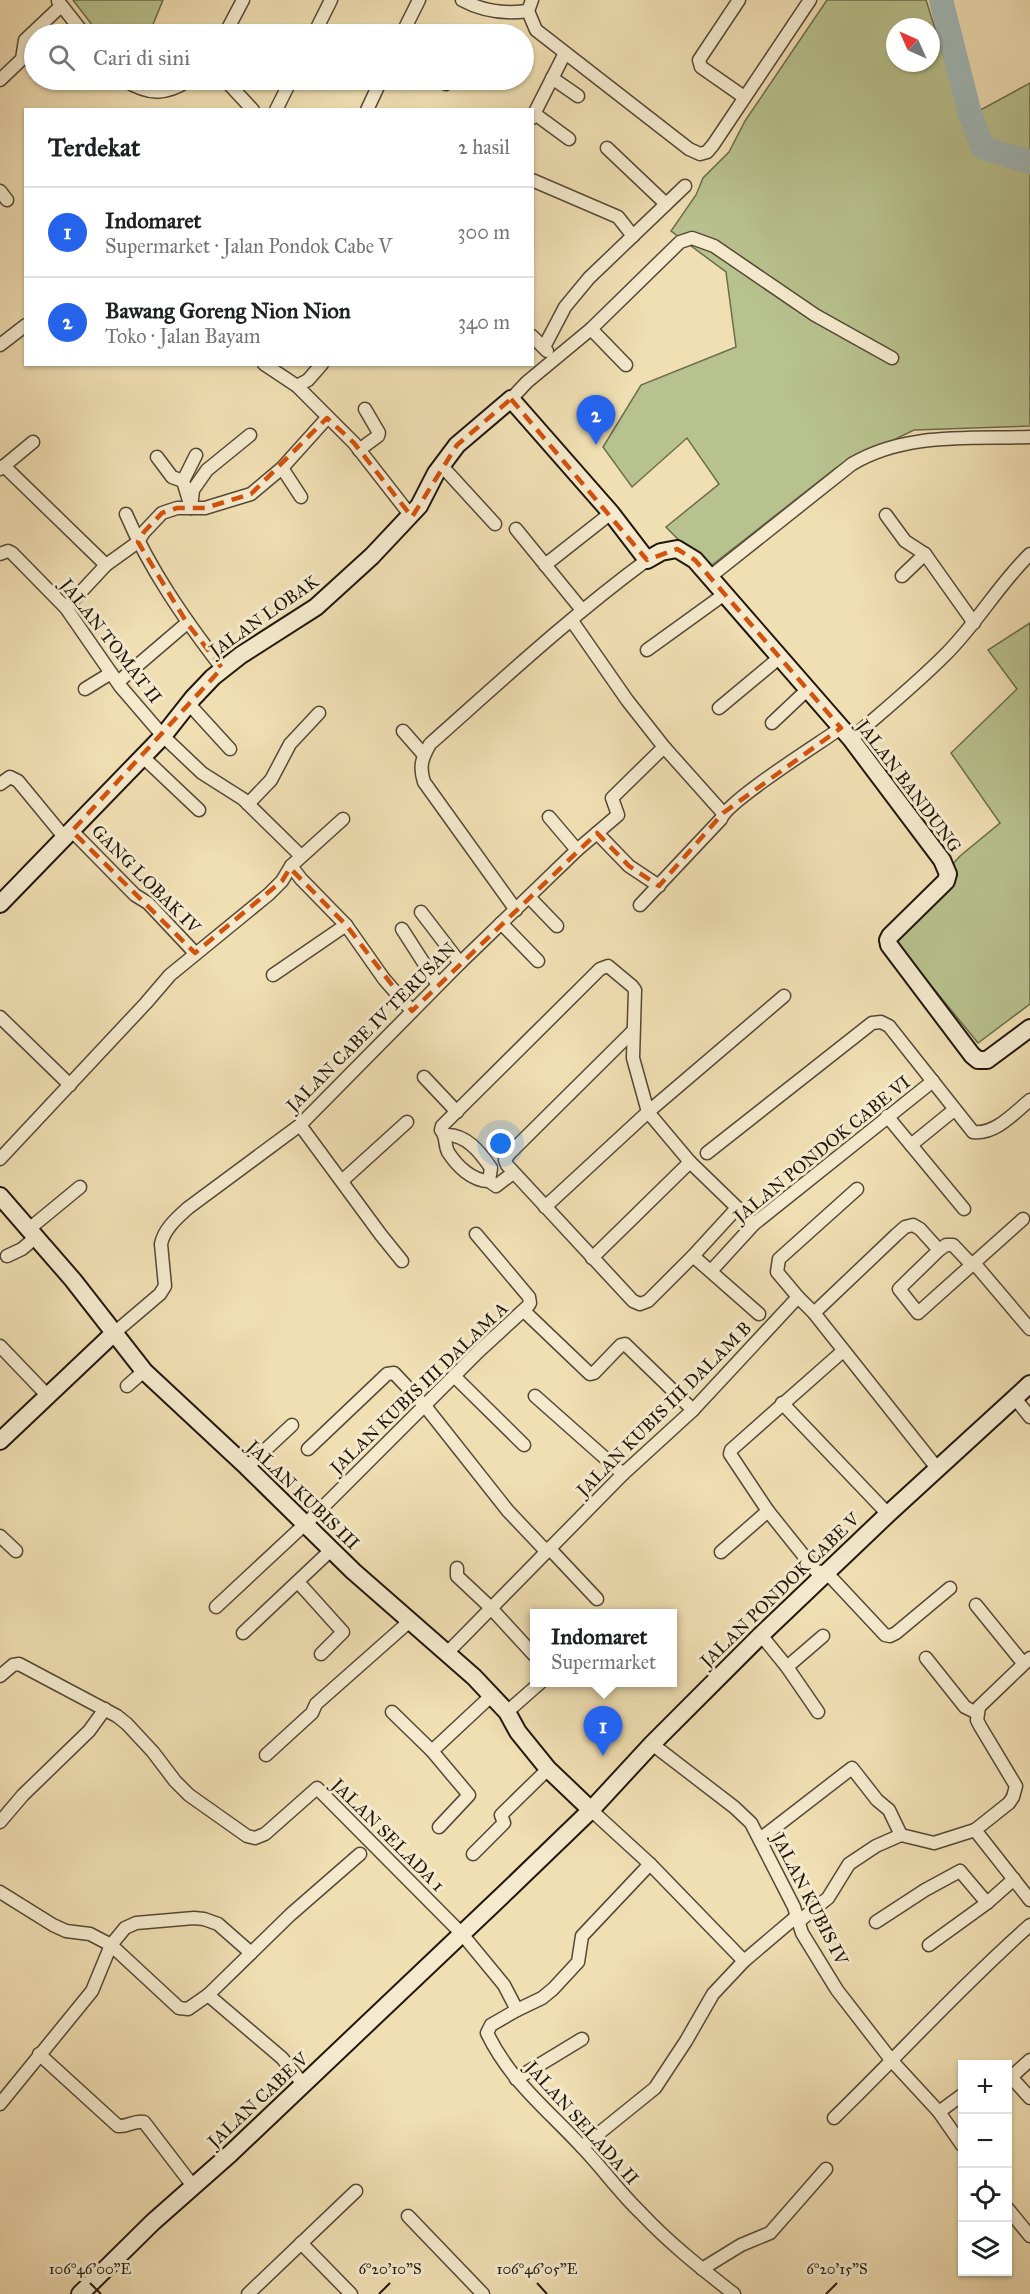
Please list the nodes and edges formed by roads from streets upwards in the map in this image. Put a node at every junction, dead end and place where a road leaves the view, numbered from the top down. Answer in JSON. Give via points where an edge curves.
{"nodes":[{"id":1,"x":243,"y":0,"type":"edge"},
{"id":2,"x":331,"y":0,"type":"edge"},
{"id":3,"x":419,"y":0,"type":"edge"},
{"id":4,"x":462,"y":0,"type":"edge"},
{"id":5,"x":739,"y":0,"type":"edge"},
{"id":6,"x":810,"y":0,"type":"edge"},
{"id":7,"x":59,"y":3,"type":"edge"},
{"id":8,"x":530,"y":5,"type":"edge"},
{"id":9,"x":40,"y":24,"type":"edge"},
{"id":10,"x":76,"y":24,"type":"edge"},
{"id":11,"x":230,"y":24,"type":"edge"},
{"id":12,"x":319,"y":24,"type":"edge"},
{"id":13,"x":407,"y":24,"type":"edge"},
{"id":14,"x":24,"y":46,"type":"edge"},
{"id":15,"x":565,"y":53,"type":"junction"},
{"id":16,"x":552,"y":78,"type":"junction"},
{"id":17,"x":0,"y":80,"type":"edge"},
{"id":18,"x":147,"y":90,"type":"edge"},
{"id":19,"x":166,"y":90,"type":"edge"},
{"id":20,"x":234,"y":90,"type":"edge"},
{"id":21,"x":286,"y":90,"type":"edge"},
{"id":22,"x":376,"y":90,"type":"edge"},
{"id":23,"x":578,"y":96,"type":"dead end"},
{"id":24,"x":744,"y":97,"type":"junction"},
{"id":25,"x":251,"y":108,"type":"edge"},
{"id":26,"x":277,"y":108,"type":"edge"},
{"id":27,"x":368,"y":108,"type":"edge"},
{"id":28,"x":534,"y":116,"type":"edge"},
{"id":29,"x":569,"y":139,"type":"dead end"},
{"id":30,"x":607,"y":148,"type":"dead end"},
{"id":31,"x":534,"y":181,"type":"edge"},
{"id":32,"x":685,"y":186,"type":"dead end"},
{"id":33,"x":666,"y":204,"type":"junction"},
{"id":34,"x":633,"y":236,"type":"junction"},
{"id":35,"x":24,"y":327,"type":"edge"},
{"id":36,"x":591,"y":329,"type":"junction"},
{"id":37,"x":534,"y":338,"type":"edge"},
{"id":38,"x":0,"y":345,"type":"edge"},
{"id":39,"x":544,"y":347,"type":"junction"},
{"id":40,"x":892,"y":358,"type":"dead end"},
{"id":41,"x":554,"y":359,"type":"junction"},
{"id":42,"x":626,"y":365,"type":"dead end"},
{"id":43,"x":267,"y":366,"type":"edge"},
{"id":44,"x":310,"y":366,"type":"edge"},
{"id":45,"x":320,"y":366,"type":"edge"},
{"id":46,"x":297,"y":386,"type":"junction"},
{"id":47,"x":511,"y":399,"type":"junction"},
{"id":48,"x":364,"y":409,"type":"dead end"},
{"id":49,"x":327,"y":418,"type":"junction"},
{"id":50,"x":250,"y":435,"type":"dead end"},
{"id":51,"x":1030,"y":437,"type":"edge"},
{"id":52,"x":33,"y":442,"type":"dead end"},
{"id":53,"x":359,"y":450,"type":"junction"},
{"id":54,"x":196,"y":455,"type":"dead end"},
{"id":55,"x":157,"y":457,"type":"dead end"},
{"id":56,"x":441,"y":465,"type":"junction"},
{"id":57,"x":2,"y":467,"type":"edge"},
{"id":58,"x":282,"y":468,"type":"junction"},
{"id":59,"x":183,"y":482,"type":"junction"},
{"id":60,"x":301,"y":497,"type":"dead end"},
{"id":61,"x":191,"y":508,"type":"junction"},
{"id":62,"x":611,"y":513,"type":"junction"},
{"id":63,"x":126,"y":514,"type":"dead end"},
{"id":64,"x":886,"y":515,"type":"dead end"},
{"id":65,"x":411,"y":516,"type":"junction"},
{"id":66,"x":495,"y":524,"type":"dead end"},
{"id":67,"x":516,"y":529,"type":"dead end"},
{"id":68,"x":138,"y":542,"type":"junction"},
{"id":69,"x":0,"y":554,"type":"edge"},
{"id":70,"x":926,"y":554,"type":"junction"},
{"id":71,"x":1030,"y":554,"type":"edge"},
{"id":72,"x":647,"y":560,"type":"junction"},
{"id":73,"x":106,"y":565,"type":"junction"},
{"id":74,"x":545,"y":565,"type":"junction"},
{"id":75,"x":711,"y":576,"type":"junction"},
{"id":76,"x":902,"y":576,"type":"dead end"},
{"id":77,"x":726,"y":593,"type":"junction"},
{"id":78,"x":66,"y":609,"type":"junction"},
{"id":79,"x":582,"y":610,"type":"junction"},
{"id":80,"x":572,"y":621,"type":"junction"},
{"id":81,"x":974,"y":622,"type":"junction"},
{"id":82,"x":187,"y":623,"type":"junction"},
{"id":83,"x":647,"y":650,"type":"dead end"},
{"id":84,"x":779,"y":658,"type":"junction"},
{"id":85,"x":222,"y":668,"type":"junction"},
{"id":86,"x":114,"y":677,"type":"junction"},
{"id":87,"x":85,"y":689,"type":"dead end"},
{"id":88,"x":807,"y":690,"type":"junction"},
{"id":89,"x":188,"y":704,"type":"junction"},
{"id":90,"x":719,"y":708,"type":"dead end"},
{"id":91,"x":319,"y":713,"type":"dead end"},
{"id":92,"x":772,"y":723,"type":"dead end"},
{"id":93,"x":403,"y":731,"type":"dead end"},
{"id":94,"x":846,"y":734,"type":"junction"},
{"id":95,"x":163,"y":736,"type":"junction"},
{"id":96,"x":664,"y":747,"type":"junction"},
{"id":97,"x":230,"y":749,"type":"dead end"},
{"id":98,"x":424,"y":754,"type":"junction"},
{"id":99,"x":143,"y":757,"type":"junction"},
{"id":100,"x":0,"y":784,"type":"edge"},
{"id":101,"x":248,"y":804,"type":"junction"},
{"id":102,"x":199,"y":810,"type":"dead end"},
{"id":103,"x":723,"y":813,"type":"junction"},
{"id":104,"x":549,"y":817,"type":"dead end"},
{"id":105,"x":343,"y":819,"type":"dead end"},
{"id":106,"x":597,"y":833,"type":"junction"},
{"id":107,"x":68,"y":834,"type":"junction"},
{"id":108,"x":577,"y":850,"type":"junction"},
{"id":109,"x":301,"y":856,"type":"junction"},
{"id":110,"x":291,"y":866,"type":"junction"},
{"id":111,"x":659,"y":886,"type":"junction"},
{"id":112,"x":529,"y":897,"type":"junction"},
{"id":113,"x":0,"y":904,"type":"edge"},
{"id":114,"x":640,"y":905,"type":"dead end"},
{"id":115,"x":516,"y":910,"type":"junction"},
{"id":116,"x":421,"y":912,"type":"dead end"},
{"id":117,"x":501,"y":923,"type":"junction"},
{"id":118,"x":346,"y":925,"type":"junction"},
{"id":119,"x":557,"y":926,"type":"dead end"},
{"id":120,"x":402,"y":929,"type":"dead end"},
{"id":121,"x":195,"y":953,"type":"junction"},
{"id":122,"x":538,"y":961,"type":"dead end"},
{"id":123,"x":460,"y":963,"type":"junction"},
{"id":124,"x":273,"y":975,"type":"dead end"},
{"id":125,"x":438,"y":985,"type":"junction"},
{"id":126,"x":784,"y":996,"type":"dead end"},
{"id":127,"x":412,"y":1011,"type":"junction"},
{"id":128,"x":0,"y":1017,"type":"edge"},
{"id":129,"x":1030,"y":1028,"type":"edge"},
{"id":130,"x":633,"y":1030,"type":"junction"},
{"id":131,"x":424,"y":1077,"type":"dead end"},
{"id":132,"x":933,"y":1081,"type":"junction"},
{"id":133,"x":70,"y":1085,"type":"junction"},
{"id":134,"x":1030,"y":1100,"type":"edge"},
{"id":135,"x":954,"y":1110,"type":"junction"},
{"id":136,"x":457,"y":1112,"type":"junction"},
{"id":137,"x":648,"y":1112,"type":"junction"},
{"id":138,"x":887,"y":1116,"type":"junction"},
{"id":139,"x":407,"y":1122,"type":"dead end"},
{"id":140,"x":300,"y":1125,"type":"junction"},
{"id":141,"x":446,"y":1135,"type":"junction"},
{"id":142,"x":911,"y":1145,"type":"junction"},
{"id":143,"x":707,"y":1153,"type":"dead end"},
{"id":144,"x":0,"y":1159,"type":"edge"},
{"id":145,"x":690,"y":1162,"type":"junction"},
{"id":146,"x":513,"y":1173,"type":"junction"},
{"id":147,"x":343,"y":1180,"type":"junction"},
{"id":148,"x":489,"y":1181,"type":"junction"},
{"id":149,"x":80,"y":1187,"type":"dead end"},
{"id":150,"x":857,"y":1189,"type":"dead end"},
{"id":151,"x":0,"y":1196,"type":"edge"},
{"id":152,"x":545,"y":1207,"type":"junction"},
{"id":153,"x":737,"y":1208,"type":"junction"},
{"id":154,"x":964,"y":1209,"type":"dead end"},
{"id":155,"x":1023,"y":1219,"type":"dead end"},
{"id":156,"x":754,"y":1224,"type":"junction"},
{"id":157,"x":32,"y":1233,"type":"junction"},
{"id":158,"x":476,"y":1234,"type":"dead end"},
{"id":159,"x":939,"y":1250,"type":"junction"},
{"id":160,"x":7,"y":1256,"type":"dead end"},
{"id":161,"x":693,"y":1256,"type":"junction"},
{"id":162,"x":592,"y":1258,"type":"junction"},
{"id":163,"x":402,"y":1260,"type":"dead end"},
{"id":164,"x":973,"y":1264,"type":"junction"},
{"id":165,"x":711,"y":1271,"type":"junction"},
{"id":166,"x":798,"y":1297,"type":"junction"},
{"id":167,"x":527,"y":1307,"type":"junction"},
{"id":168,"x":814,"y":1313,"type":"junction"},
{"id":169,"x":759,"y":1314,"type":"dead end"},
{"id":170,"x":1030,"y":1329,"type":"edge"},
{"id":171,"x":113,"y":1334,"type":"junction"},
{"id":172,"x":0,"y":1346,"type":"edge"},
{"id":173,"x":843,"y":1351,"type":"junction"},
{"id":174,"x":144,"y":1371,"type":"junction"},
{"id":175,"x":454,"y":1376,"type":"junction"},
{"id":176,"x":1030,"y":1384,"type":"edge"},
{"id":177,"x":128,"y":1386,"type":"dead end"},
{"id":178,"x":47,"y":1395,"type":"junction"},
{"id":179,"x":535,"y":1396,"type":"dead end"},
{"id":180,"x":1014,"y":1397,"type":"junction"},
{"id":181,"x":782,"y":1403,"type":"junction"},
{"id":182,"x":425,"y":1406,"type":"junction"},
{"id":183,"x":693,"y":1410,"type":"junction"},
{"id":184,"x":1030,"y":1417,"type":"edge"},
{"id":185,"x":292,"y":1425,"type":"dead end"},
{"id":186,"x":0,"y":1441,"type":"edge"},
{"id":187,"x":524,"y":1445,"type":"dead end"},
{"id":188,"x":309,"y":1449,"type":"dead end"},
{"id":189,"x":247,"y":1467,"type":"junction"},
{"id":190,"x":937,"y":1468,"type":"junction"},
{"id":191,"x":623,"y":1474,"type":"junction"},
{"id":192,"x":768,"y":1511,"type":"junction"},
{"id":193,"x":888,"y":1514,"type":"junction"},
{"id":194,"x":305,"y":1524,"type":"junction"},
{"id":195,"x":0,"y":1536,"type":"edge"},
{"id":196,"x":331,"y":1550,"type":"junction"},
{"id":197,"x":547,"y":1550,"type":"junction"},
{"id":198,"x":16,"y":1551,"type":"dead end"},
{"id":199,"x":721,"y":1552,"type":"dead end"},
{"id":200,"x":457,"y":1568,"type":"dead end"},
{"id":201,"x":827,"y":1573,"type":"junction"},
{"id":202,"x":297,"y":1582,"type":"junction"},
{"id":203,"x":950,"y":1588,"type":"dead end"},
{"id":204,"x":597,"y":1599,"type":"dead end"},
{"id":205,"x":976,"y":1605,"type":"dead end"},
{"id":206,"x":216,"y":1607,"type":"dead end"},
{"id":207,"x":490,"y":1607,"type":"junction"},
{"id":208,"x":411,"y":1620,"type":"junction"},
{"id":209,"x":243,"y":1633,"type":"dead end"},
{"id":210,"x":760,"y":1635,"type":"junction"},
{"id":211,"x":823,"y":1635,"type":"dead end"},
{"id":212,"x":530,"y":1651,"type":"edge"},
{"id":213,"x":447,"y":1652,"type":"junction"},
{"id":214,"x":321,"y":1654,"type":"dead end"},
{"id":215,"x":926,"y":1658,"type":"dead end"},
{"id":216,"x":1026,"y":1661,"type":"edge"},
{"id":217,"x":787,"y":1667,"type":"junction"},
{"id":218,"x":0,"y":1676,"type":"edge"},
{"id":219,"x":536,"y":1687,"type":"edge"},
{"id":220,"x":491,"y":1696,"type":"junction"},
{"id":221,"x":105,"y":1709,"type":"junction"},
{"id":222,"x":507,"y":1712,"type":"junction"},
{"id":223,"x":818,"y":1712,"type":"dead end"},
{"id":224,"x":392,"y":1713,"type":"dead end"},
{"id":225,"x":977,"y":1713,"type":"junction"},
{"id":226,"x":652,"y":1744,"type":"junction"},
{"id":227,"x":432,"y":1751,"type":"junction"},
{"id":228,"x":266,"y":1755,"type":"dead end"},
{"id":229,"x":548,"y":1768,"type":"junction"},
{"id":230,"x":591,"y":1810,"type":"junction"},
{"id":231,"x":0,"y":1822,"type":"edge"},
{"id":232,"x":439,"y":1827,"type":"dead end"},
{"id":233,"x":975,"y":1830,"type":"junction"},
{"id":234,"x":901,"y":1835,"type":"junction"},
{"id":235,"x":760,"y":1839,"type":"junction"},
{"id":236,"x":360,"y":1854,"type":"dead end"},
{"id":237,"x":473,"y":1854,"type":"dead end"},
{"id":238,"x":650,"y":1864,"type":"junction"},
{"id":239,"x":1014,"y":1879,"type":"junction"},
{"id":240,"x":0,"y":1892,"type":"edge"},
{"id":241,"x":1030,"y":1900,"type":"edge"},
{"id":242,"x":987,"y":1903,"type":"junction"},
{"id":243,"x":798,"y":1919,"type":"junction"},
{"id":244,"x":876,"y":1922,"type":"dead end"},
{"id":245,"x":1030,"y":1925,"type":"edge"},
{"id":246,"x":462,"y":1934,"type":"junction"},
{"id":247,"x":111,"y":1945,"type":"junction"},
{"id":248,"x":929,"y":1945,"type":"dead end"},
{"id":249,"x":251,"y":1953,"type":"junction"},
{"id":250,"x":744,"y":1961,"type":"junction"},
{"id":251,"x":208,"y":1995,"type":"junction"},
{"id":252,"x":517,"y":2010,"type":"junction"},
{"id":253,"x":582,"y":2038,"type":"dead end"},
{"id":254,"x":39,"y":2054,"type":"junction"},
{"id":255,"x":1030,"y":2060,"type":"edge"},
{"id":256,"x":892,"y":2061,"type":"junction"},
{"id":257,"x":1012,"y":2077,"type":"edge"},
{"id":258,"x":516,"y":2079,"type":"junction"},
{"id":259,"x":1012,"y":2081,"type":"edge"},
{"id":260,"x":303,"y":2084,"type":"junction"},
{"id":261,"x":1030,"y":2098,"type":"edge"},
{"id":262,"x":958,"y":2099,"type":"edge"},
{"id":263,"x":0,"y":2103,"type":"edge"},
{"id":264,"x":939,"y":2112,"type":"junction"},
{"id":265,"x":834,"y":2118,"type":"dead end"},
{"id":266,"x":958,"y":2138,"type":"edge"},
{"id":267,"x":582,"y":2147,"type":"junction"},
{"id":268,"x":826,"y":2169,"type":"dead end"},
{"id":269,"x":193,"y":2186,"type":"junction"},
{"id":270,"x":356,"y":2190,"type":"dead end"},
{"id":271,"x":1012,"y":2214,"type":"edge"},
{"id":272,"x":408,"y":2216,"type":"dead end"},
{"id":273,"x":1030,"y":2236,"type":"edge"},
{"id":274,"x":301,"y":2243,"type":"junction"},
{"id":275,"x":702,"y":2269,"type":"junction"},
{"id":276,"x":80,"y":2294,"type":"edge"},
{"id":277,"x":248,"y":2294,"type":"edge"},
{"id":278,"x":351,"y":2294,"type":"edge"},
{"id":279,"x":483,"y":2294,"type":"edge"},
{"id":280,"x":734,"y":2294,"type":"edge"}],
"edges":[{"from":1,"to":11,"type":"street"},
{"from":2,"to":12,"type":"street"},
{"from":3,"to":13,"type":"street"},
{"from":4,"to":8,"type":"street","via":[[476,8],[513,13]]},
{"from":5,"to":24,"type":"street","via":[[699,60],[701,67]]},
{"from":6,"to":24,"type":"street"},
{"from":7,"to":9,"type":"street"},
{"from":7,"to":10,"type":"street"},
{"from":8,"to":15,"type":"street","via":[[536,30]]},
{"from":14,"to":17,"type":"street","via":[[22,59]]},
{"from":15,"to":16,"type":"street"},
{"from":15,"to":24,"type":"street","via":[[700,154],[713,145]]},
{"from":16,"to":23,"type":"street"},
{"from":16,"to":28,"type":"street"},
{"from":18,"to":19,"type":"street"},
{"from":20,"to":25,"type":"street"},
{"from":21,"to":26,"type":"street"},
{"from":22,"to":27,"type":"street"},
{"from":28,"to":29,"type":"street"},
{"from":30,"to":33,"type":"street"},
{"from":31,"to":34,"type":"street","via":[[618,217]]},
{"from":32,"to":33,"type":"street"},
{"from":33,"to":34,"type":"street"},
{"from":34,"to":39,"type":"street","via":[[565,307]]},
{"from":35,"to":38,"type":"street"},
{"from":36,"to":40,"type":"street","name":"JALAN LOBAK","via":[[680,242],[692,238],[714,246],[815,315]]},
{"from":36,"to":41,"type":"street","name":"JALAN LOBAK"},
{"from":36,"to":42,"type":"street"},
{"from":37,"to":39,"type":"street"},
{"from":39,"to":41,"type":"street"},
{"from":41,"to":47,"type":"street","name":"JALAN LOBAK"},
{"from":43,"to":46,"type":"street"},
{"from":44,"to":46,"type":"street"},
{"from":45,"to":46,"type":"street"},
{"from":46,"to":49,"type":"street"},
{"from":47,"to":56,"type":"street","name":"JALAN LOBAK","via":[[465,436]]},
{"from":47,"to":62,"type":"street"},
{"from":48,"to":53,"type":"street","via":[[380,432]]},
{"from":49,"to":53,"type":"street"},
{"from":49,"to":58,"type":"street"},
{"from":50,"to":61,"type":"street","via":[[207,470],[194,490]]},
{"from":51,"to":75,"type":"street","via":[[916,441],[877,451],[852,464]]},
{"from":52,"to":57,"type":"street"},
{"from":53,"to":65,"type":"street"},
{"from":54,"to":59,"type":"street"},
{"from":55,"to":59,"type":"street","via":[[172,477]]},
{"from":56,"to":65,"type":"street","name":"JALAN LOBAK"},
{"from":56,"to":66,"type":"street"},
{"from":57,"to":73,"type":"street"},
{"from":58,"to":60,"type":"street"},
{"from":58,"to":61,"type":"street","via":[[252,494],[205,508]]},
{"from":59,"to":61,"type":"street"},
{"from":61,"to":68,"type":"street","via":[[162,513]]},
{"from":62,"to":72,"type":"street"},
{"from":62,"to":74,"type":"street"},
{"from":63,"to":68,"type":"street"},
{"from":64,"to":70,"type":"street","via":[[905,541]]},
{"from":65,"to":85,"type":"street","name":"JALAN LOBAK","via":[[316,607]]},
{"from":67,"to":74,"type":"street"},
{"from":68,"to":73,"type":"street"},
{"from":68,"to":82,"type":"street"},
{"from":69,"to":78,"type":"street","name":"JALAN TOMAT II","via":[[12,553]]},
{"from":70,"to":76,"type":"street"},
{"from":70,"to":81,"type":"street"},
{"from":71,"to":81,"type":"street"},
{"from":72,"to":75,"type":"street","name":"JALAN BANDUNG","via":[[660,552],[677,549]]},
{"from":72,"to":79,"type":"street"},
{"from":73,"to":78,"type":"street"},
{"from":74,"to":79,"type":"street"},
{"from":75,"to":77,"type":"street","name":"JALAN BANDUNG"},
{"from":77,"to":83,"type":"street"},
{"from":77,"to":84,"type":"street","name":"JALAN BANDUNG"},
{"from":78,"to":86,"type":"street","name":"JALAN TOMAT II"},
{"from":79,"to":80,"type":"street"},
{"from":80,"to":96,"type":"street"},
{"from":80,"to":98,"type":"street","via":[[430,744]]},
{"from":81,"to":94,"type":"street","via":[[944,656]]},
{"from":82,"to":85,"type":"street"},
{"from":82,"to":86,"type":"street"},
{"from":84,"to":88,"type":"street","name":"JALAN BANDUNG"},
{"from":84,"to":90,"type":"street"},
{"from":85,"to":89,"type":"street","name":"JALAN LOBAK"},
{"from":86,"to":87,"type":"street"},
{"from":86,"to":95,"type":"street","name":"JALAN TOMAT II"},
{"from":88,"to":92,"type":"street"},
{"from":88,"to":94,"type":"street","name":"JALAN BANDUNG"},
{"from":89,"to":95,"type":"street","name":"JALAN LOBAK"},
{"from":89,"to":97,"type":"street"},
{"from":91,"to":101,"type":"street","via":[[290,744],[271,780]]},
{"from":93,"to":98,"type":"street"},
{"from":94,"to":103,"type":"street","via":[[747,793]]},
{"from":94,"to":129,"type":"street","name":"JALAN BANDUNG","via":[[947,868],[941,887],[888,940],[893,953],[978,1060],[987,1060]]},
{"from":95,"to":99,"type":"street","name":"JALAN LOBAK"},
{"from":95,"to":101,"type":"street","name":"JALAN TOMAT II","via":[[202,773]]},
{"from":96,"to":103,"type":"street"},
{"from":96,"to":106,"type":"street","name":"JALAN CABE IV TERUSAN","via":[[612,798],[618,815]]},
{"from":98,"to":115,"type":"street","via":[[420,769],[424,782]]},
{"from":99,"to":102,"type":"street"},
{"from":99,"to":107,"type":"street","name":"JALAN LOBAK"},
{"from":100,"to":107,"type":"street","name":"GANG LOBAK IV","via":[[10,777],[18,782]]},
{"from":101,"to":109,"type":"street","name":"JALAN TOMAT II"},
{"from":103,"to":111,"type":"street"},
{"from":104,"to":108,"type":"street"},
{"from":105,"to":109,"type":"street"},
{"from":106,"to":108,"type":"street","name":"JALAN CABE IV TERUSAN"},
{"from":106,"to":111,"type":"street","via":[[629,866]]},
{"from":107,"to":113,"type":"street","name":"JALAN LOBAK"},
{"from":107,"to":121,"type":"street","name":"GANG LOBAK IV","via":[[148,903]]},
{"from":108,"to":112,"type":"street","name":"JALAN CABE IV TERUSAN"},
{"from":109,"to":110,"type":"street"},
{"from":110,"to":118,"type":"street"},
{"from":110,"to":121,"type":"street","via":[[269,894]]},
{"from":111,"to":114,"type":"street"},
{"from":112,"to":115,"type":"street","name":"JALAN CABE IV TERUSAN"},
{"from":112,"to":119,"type":"street"},
{"from":115,"to":117,"type":"street","name":"JALAN CABE IV TERUSAN"},
{"from":116,"to":123,"type":"street"},
{"from":117,"to":122,"type":"street"},
{"from":117,"to":123,"type":"street","name":"JALAN CABE IV TERUSAN"},
{"from":118,"to":124,"type":"street"},
{"from":118,"to":127,"type":"street"},
{"from":120,"to":125,"type":"street"},
{"from":121,"to":133,"type":"street","via":[[170,975]]},
{"from":123,"to":125,"type":"street","name":"JALAN CABE IV TERUSAN"},
{"from":125,"to":127,"type":"street","name":"JALAN CABE IV TERUSAN"},
{"from":126,"to":137,"type":"street"},
{"from":127,"to":140,"type":"street","name":"JALAN CABE IV TERUSAN"},
{"from":128,"to":133,"type":"street"},
{"from":130,"to":136,"type":"street","via":[[635,990],[613,969],[604,966]]},
{"from":130,"to":137,"type":"street","via":[[633,1058]]},
{"from":130,"to":146,"type":"street","via":[[508,1154],[505,1160]]},
{"from":131,"to":136,"type":"street"},
{"from":132,"to":135,"type":"street"},
{"from":132,"to":138,"type":"street","name":"JALAN PONDOK CABE VI"},
{"from":132,"to":143,"type":"street","via":[[889,1026],[872,1023]]},
{"from":133,"to":144,"type":"street"},
{"from":134,"to":135,"type":"street","via":[[983,1133],[973,1132]]},
{"from":135,"to":142,"type":"street"},
{"from":136,"to":141,"type":"street","via":[[442,1126]]},
{"from":137,"to":145,"type":"street"},
{"from":137,"to":152,"type":"street"},
{"from":138,"to":142,"type":"street"},
{"from":138,"to":156,"type":"street","name":"JALAN PONDOK CABE VI"},
{"from":139,"to":147,"type":"street"},
{"from":140,"to":147,"type":"street"},
{"from":140,"to":171,"type":"street","name":"JALAN CABE IV TERUSAN","via":[[175,1219],[161,1244],[165,1286]]},
{"from":141,"to":148,"type":"street","via":[[448,1152],[470,1177]]},
{"from":141,"to":148,"type":"street","via":[[466,1139],[491,1168]]},
{"from":142,"to":154,"type":"street"},
{"from":145,"to":153,"type":"street"},
{"from":145,"to":162,"type":"street"},
{"from":146,"to":148,"type":"street","via":[[496,1186]]},
{"from":146,"to":152,"type":"street"},
{"from":147,"to":163,"type":"street"},
{"from":149,"to":157,"type":"street"},
{"from":150,"to":166,"type":"street","via":[[779,1259],[777,1272]]},
{"from":151,"to":157,"type":"street","name":"JALAN KUBIS III"},
{"from":152,"to":162,"type":"street"},
{"from":153,"to":156,"type":"street"},
{"from":153,"to":161,"type":"street"},
{"from":155,"to":164,"type":"street"},
{"from":156,"to":165,"type":"street","name":"JALAN PONDOK CABE VI"},
{"from":157,"to":160,"type":"street","via":[[22,1249]]},
{"from":157,"to":171,"type":"street","name":"JALAN KUBIS III"},
{"from":158,"to":167,"type":"street","via":[[529,1297]]},
{"from":159,"to":164,"type":"street","via":[[953,1245]]},
{"from":159,"to":164,"type":"street","via":[[899,1290],[918,1313]]},
{"from":159,"to":168,"type":"street","via":[[917,1226],[905,1227]]},
{"from":161,"to":162,"type":"street","via":[[648,1301],[640,1304]]},
{"from":161,"to":165,"type":"street"},
{"from":164,"to":170,"type":"street"},
{"from":165,"to":169,"type":"street"},
{"from":166,"to":168,"type":"street"},
{"from":166,"to":183,"type":"street","name":"JALAN KUBIS III DALAM B"},
{"from":167,"to":175,"type":"street","name":"JALAN KUBIS III DALAM A"},
{"from":167,"to":183,"type":"street","via":[[590,1374],[625,1344]]},
{"from":168,"to":173,"type":"street"},
{"from":171,"to":174,"type":"street","name":"JALAN KUBIS III"},
{"from":171,"to":178,"type":"street"},
{"from":172,"to":178,"type":"street"},
{"from":173,"to":181,"type":"street"},
{"from":173,"to":190,"type":"street"},
{"from":174,"to":177,"type":"street"},
{"from":174,"to":189,"type":"street","name":"JALAN KUBIS III"},
{"from":175,"to":182,"type":"street","name":"JALAN KUBIS III DALAM A"},
{"from":175,"to":187,"type":"street"},
{"from":176,"to":180,"type":"street","name":"JALAN PONDOK CABE V"},
{"from":178,"to":186,"type":"street"},
{"from":179,"to":191,"type":"street"},
{"from":180,"to":184,"type":"street"},
{"from":180,"to":190,"type":"street","name":"JALAN PONDOK CABE V"},
{"from":181,"to":192,"type":"street","via":[[730,1454]]},
{"from":181,"to":193,"type":"street"},
{"from":182,"to":188,"type":"street","via":[[391,1372]]},
{"from":182,"to":194,"type":"street","name":"JALAN KUBIS III DALAM A"},
{"from":182,"to":197,"type":"street","via":[[508,1511]]},
{"from":183,"to":191,"type":"street","name":"JALAN KUBIS III DALAM B"},
{"from":185,"to":189,"type":"street"},
{"from":189,"to":194,"type":"street","name":"JALAN KUBIS III"},
{"from":190,"to":193,"type":"street","name":"JALAN PONDOK CABE V"},
{"from":191,"to":197,"type":"street","name":"JALAN KUBIS III DALAM B"},
{"from":192,"to":199,"type":"street"},
{"from":192,"to":201,"type":"street","via":[[816,1571]]},
{"from":193,"to":201,"type":"street","name":"JALAN PONDOK CABE V"},
{"from":194,"to":196,"type":"street","name":"JALAN KUBIS III"},
{"from":194,"to":206,"type":"street","name":"JALAN KUBIS III DALAM A"},
{"from":195,"to":198,"type":"street"},
{"from":196,"to":202,"type":"street"},
{"from":196,"to":208,"type":"street","name":"JALAN KUBIS III"},
{"from":197,"to":204,"type":"street"},
{"from":197,"to":207,"type":"street","name":"JALAN KUBIS III DALAM B"},
{"from":200,"to":207,"type":"street","via":[[458,1576]]},
{"from":201,"to":203,"type":"street","via":[[890,1636]]},
{"from":201,"to":210,"type":"street","name":"JALAN PONDOK CABE V"},
{"from":202,"to":209,"type":"street"},
{"from":202,"to":214,"type":"street","via":[[343,1632]]},
{"from":205,"to":216,"type":"street"},
{"from":207,"to":212,"type":"street"},
{"from":207,"to":213,"type":"street","name":"JALAN KUBIS III DALAM B"},
{"from":208,"to":213,"type":"street","name":"JALAN KUBIS III"},
{"from":208,"to":228,"type":"street","via":[[316,1704],[312,1713]]},
{"from":210,"to":217,"type":"street"},
{"from":210,"to":226,"type":"street","name":"JALAN PONDOK CABE V"},
{"from":211,"to":217,"type":"street"},
{"from":213,"to":220,"type":"street","name":"JALAN KUBIS III"},
{"from":215,"to":225,"type":"street","via":[[964,1707]]},
{"from":216,"to":225,"type":"street","via":[[982,1702]]},
{"from":217,"to":223,"type":"street"},
{"from":218,"to":221,"type":"street","name":"JALAN SELADA 1","via":[[19,1664]]},
{"from":219,"to":222,"type":"street"},
{"from":220,"to":222,"type":"street","name":"JALAN KUBIS III"},
{"from":220,"to":227,"type":"street"},
{"from":221,"to":231,"type":"street","via":[[79,1742],[22,1795]]},
{"from":221,"to":246,"type":"street","name":"JALAN SELADA 1","via":[[127,1724],[189,1795],[247,1836],[265,1834],[317,1788]]},
{"from":222,"to":229,"type":"street","name":"JALAN KUBIS III"},
{"from":224,"to":227,"type":"street"},
{"from":225,"to":233,"type":"street","via":[[987,1741],[1016,1786],[1009,1803]]},
{"from":226,"to":230,"type":"street","name":"JALAN PONDOK CABE V"},
{"from":226,"to":235,"type":"street","name":"JALAN KUBIS IV","via":[[734,1807]]},
{"from":227,"to":232,"type":"street","via":[[469,1796]]},
{"from":229,"to":230,"type":"street","name":"JALAN KUBIS III"},
{"from":229,"to":237,"type":"street","via":[[501,1815],[504,1823]]},
{"from":230,"to":238,"type":"street"},
{"from":230,"to":246,"type":"street","name":"JALAN PONDOK CABE V"},
{"from":233,"to":234,"type":"street","via":[[934,1843]]},
{"from":233,"to":239,"type":"street"},
{"from":234,"to":235,"type":"street","via":[[889,1810],[852,1768]]},
{"from":234,"to":243,"type":"street","via":[[849,1864],[828,1898]]},
{"from":235,"to":243,"type":"street","name":"JALAN KUBIS IV"},
{"from":236,"to":249,"type":"street"},
{"from":238,"to":250,"type":"street"},
{"from":238,"to":252,"type":"street","via":[[582,1936],[578,1962],[542,1998]]},
{"from":239,"to":241,"type":"street"},
{"from":239,"to":242,"type":"street"},
{"from":240,"to":247,"type":"street","via":[[53,1925],[90,1934]]},
{"from":242,"to":244,"type":"street","via":[[960,1870]]},
{"from":242,"to":248,"type":"street"},
{"from":243,"to":250,"type":"street"},
{"from":243,"to":256,"type":"street","name":"JALAN KUBIS IV","via":[[820,1965]]},
{"from":245,"to":256,"type":"street"},
{"from":246,"to":252,"type":"street","via":[[504,1984]]},
{"from":246,"to":260,"type":"street","name":"JALAN CABE V"},
{"from":247,"to":249,"type":"street","via":[[120,1932],[135,1923],[194,1918],[218,1924]]},
{"from":247,"to":251,"type":"street","via":[[179,2008],[188,2009]]},
{"from":247,"to":254,"type":"street","via":[[92,1991]]},
{"from":249,"to":251,"type":"street"},
{"from":250,"to":267,"type":"street","via":[[706,2004],[655,2088]]},
{"from":251,"to":260,"type":"street","via":[[282,2058]]},
{"from":252,"to":258,"type":"street","name":"JALAN SELADA II","via":[[491,2025],[487,2033]]},
{"from":253,"to":258,"type":"street"},
{"from":254,"to":263,"type":"street"},
{"from":254,"to":269,"type":"street","via":[[118,2126],[144,2122]]},
{"from":255,"to":257,"type":"street"},
{"from":256,"to":264,"type":"street","name":"JALAN KUBIS IV"},
{"from":256,"to":265,"type":"street"},
{"from":258,"to":267,"type":"street","name":"JALAN SELADA II"},
{"from":259,"to":261,"type":"street"},
{"from":260,"to":269,"type":"street","name":"JALAN CABE V"},
{"from":262,"to":264,"type":"street"},
{"from":264,"to":266,"type":"street","name":"JALAN KUBIS IV"},
{"from":267,"to":275,"type":"street","name":"JALAN SELADA II","via":[[640,2213]]},
{"from":268,"to":275,"type":"street","via":[[770,2233]]},
{"from":269,"to":276,"type":"street","name":"JALAN CABE V"},
{"from":270,"to":274,"type":"street"},
{"from":271,"to":273,"type":"street"},
{"from":272,"to":279,"type":"street"},
{"from":274,"to":277,"type":"street"},
{"from":274,"to":278,"type":"street"},
{"from":275,"to":280,"type":"street","name":"JALAN SELADA II"}]}
